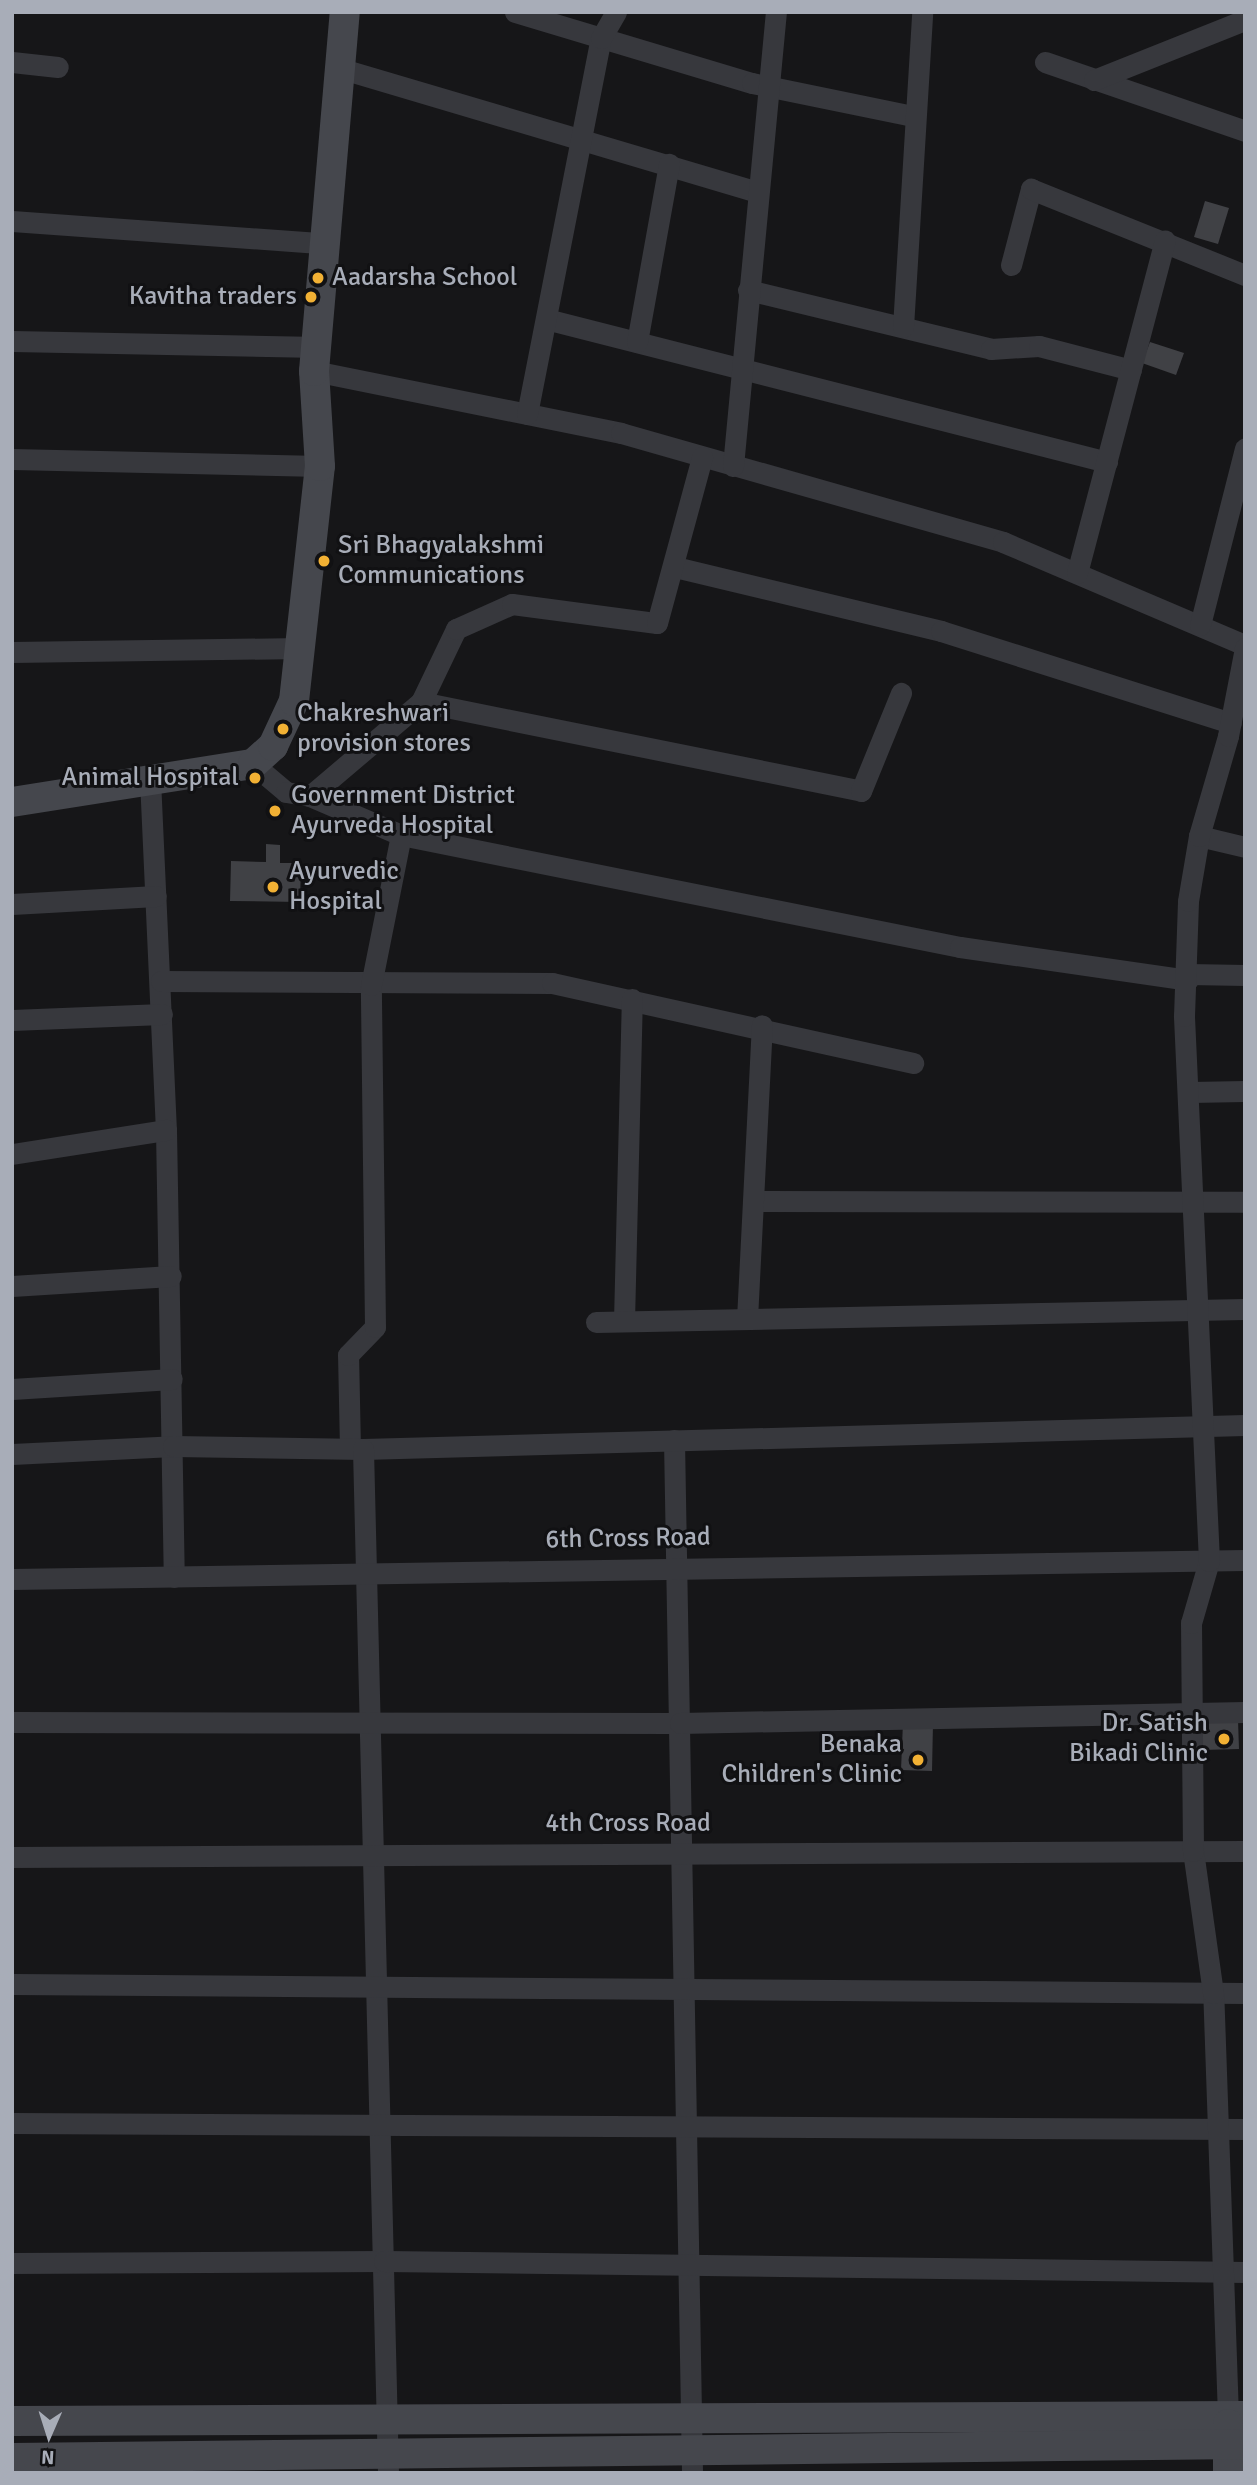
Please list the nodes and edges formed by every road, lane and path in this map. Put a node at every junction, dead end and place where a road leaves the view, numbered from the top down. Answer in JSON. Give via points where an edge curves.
{"nodes":[{"id":1,"x":345,"y":12,"type":"edge"},
{"id":2,"x":515,"y":12,"type":"edge"},
{"id":3,"x":616,"y":12,"type":"edge"},
{"id":4,"x":776,"y":12,"type":"edge"},
{"id":5,"x":922,"y":12,"type":"edge"},
{"id":6,"x":1245,"y":20,"type":"edge"},
{"id":7,"x":601,"y":38,"type":"junction"},
{"id":8,"x":12,"y":62,"type":"edge"},
{"id":9,"x":1045,"y":62,"type":"dead end"},
{"id":10,"x":58,"y":67,"type":"dead end"},
{"id":11,"x":339,"y":68,"type":"junction"},
{"id":12,"x":1094,"y":80,"type":"junction"},
{"id":13,"x":767,"y":86,"type":"junction"},
{"id":14,"x":913,"y":116,"type":"junction"},
{"id":15,"x":1245,"y":131,"type":"edge"},
{"id":16,"x":582,"y":137,"type":"junction"},
{"id":17,"x":669,"y":164,"type":"junction"},
{"id":18,"x":757,"y":192,"type":"junction"},
{"id":19,"x":12,"y":220,"type":"edge"},
{"id":20,"x":1165,"y":240,"type":"junction"},
{"id":21,"x":322,"y":243,"type":"junction"},
{"id":22,"x":1011,"y":265,"type":"dead end"},
{"id":23,"x":1245,"y":275,"type":"edge"},
{"id":24,"x":748,"y":290,"type":"junction"},
{"id":25,"x":546,"y":319,"type":"junction"},
{"id":26,"x":903,"y":327,"type":"junction"},
{"id":27,"x":12,"y":341,"type":"edge"},
{"id":28,"x":637,"y":342,"type":"junction"},
{"id":29,"x":316,"y":359,"type":"junction"},
{"id":30,"x":741,"y":368,"type":"junction"},
{"id":31,"x":1131,"y":370,"type":"junction"},
{"id":32,"x":527,"y":414,"type":"junction"},
{"id":33,"x":1245,"y":449,"type":"edge"},
{"id":34,"x":702,"y":457,"type":"junction"},
{"id":35,"x":12,"y":459,"type":"edge"},
{"id":36,"x":1107,"y":462,"type":"junction"},
{"id":37,"x":320,"y":466,"type":"junction"},
{"id":38,"x":733,"y":466,"type":"junction"},
{"id":39,"x":675,"y":567,"type":"junction"},
{"id":40,"x":1077,"y":573,"type":"junction"},
{"id":41,"x":1200,"y":625,"type":"junction"},
{"id":42,"x":1245,"y":647,"type":"edge"},
{"id":43,"x":301,"y":648,"type":"junction"},
{"id":44,"x":12,"y":652,"type":"edge"},
{"id":45,"x":901,"y":693,"type":"dead end"},
{"id":46,"x":421,"y":702,"type":"junction"},
{"id":47,"x":1236,"y":713,"type":"edge"},
{"id":48,"x":253,"y":764,"type":"junction"},
{"id":49,"x":150,"y":779,"type":"junction"},
{"id":50,"x":310,"y":796,"type":"junction"},
{"id":51,"x":12,"y":802,"type":"edge"},
{"id":52,"x":401,"y":835,"type":"junction"},
{"id":53,"x":1199,"y":836,"type":"junction"},
{"id":54,"x":1245,"y":847,"type":"edge"},
{"id":55,"x":156,"y":896,"type":"junction"},
{"id":56,"x":12,"y":904,"type":"edge"},
{"id":57,"x":1245,"y":975,"type":"edge"},
{"id":58,"x":1188,"y":977,"type":"junction"},
{"id":59,"x":160,"y":981,"type":"junction"},
{"id":60,"x":371,"y":985,"type":"junction"},
{"id":61,"x":632,"y":999,"type":"junction"},
{"id":62,"x":162,"y":1014,"type":"junction"},
{"id":63,"x":12,"y":1020,"type":"edge"},
{"id":64,"x":762,"y":1025,"type":"junction"},
{"id":65,"x":913,"y":1063,"type":"dead end"},
{"id":66,"x":1245,"y":1091,"type":"edge"},
{"id":67,"x":1191,"y":1092,"type":"junction"},
{"id":68,"x":166,"y":1130,"type":"junction"},
{"id":69,"x":12,"y":1154,"type":"edge"},
{"id":70,"x":753,"y":1201,"type":"junction"},
{"id":71,"x":1245,"y":1202,"type":"edge"},
{"id":72,"x":1188,"y":1203,"type":"junction"},
{"id":73,"x":170,"y":1276,"type":"junction"},
{"id":74,"x":12,"y":1286,"type":"edge"},
{"id":75,"x":1245,"y":1309,"type":"edge"},
{"id":76,"x":1195,"y":1313,"type":"junction"},
{"id":77,"x":747,"y":1319,"type":"junction"},
{"id":78,"x":624,"y":1321,"type":"junction"},
{"id":79,"x":596,"y":1322,"type":"dead end"},
{"id":80,"x":172,"y":1378,"type":"junction"},
{"id":81,"x":12,"y":1389,"type":"edge"},
{"id":82,"x":1245,"y":1425,"type":"edge"},
{"id":83,"x":1201,"y":1427,"type":"junction"},
{"id":84,"x":674,"y":1440,"type":"junction"},
{"id":85,"x":173,"y":1446,"type":"junction"},
{"id":86,"x":356,"y":1449,"type":"junction"},
{"id":87,"x":12,"y":1454,"type":"edge"},
{"id":88,"x":1245,"y":1560,"type":"edge"},
{"id":89,"x":1209,"y":1561,"type":"junction"},
{"id":90,"x":677,"y":1566,"type":"junction"},
{"id":91,"x":368,"y":1574,"type":"junction"},
{"id":92,"x":174,"y":1577,"type":"junction"},
{"id":93,"x":12,"y":1579,"type":"edge"},
{"id":94,"x":1245,"y":1712,"type":"edge"},
{"id":95,"x":1191,"y":1713,"type":"junction"},
{"id":96,"x":368,"y":1717,"type":"junction"},
{"id":97,"x":12,"y":1722,"type":"edge"},
{"id":98,"x":680,"y":1723,"type":"junction"},
{"id":99,"x":1193,"y":1851,"type":"junction"},
{"id":100,"x":1245,"y":1851,"type":"edge"},
{"id":101,"x":370,"y":1852,"type":"junction"},
{"id":102,"x":682,"y":1852,"type":"junction"},
{"id":103,"x":12,"y":1857,"type":"edge"},
{"id":104,"x":12,"y":1984,"type":"edge"},
{"id":105,"x":376,"y":1989,"type":"junction"},
{"id":106,"x":684,"y":1989,"type":"junction"},
{"id":107,"x":1213,"y":1993,"type":"junction"},
{"id":108,"x":1245,"y":1993,"type":"edge"},
{"id":109,"x":12,"y":2123,"type":"edge"},
{"id":110,"x":688,"y":2123,"type":"junction"},
{"id":111,"x":380,"y":2128,"type":"junction"},
{"id":112,"x":1217,"y":2129,"type":"junction"},
{"id":113,"x":1245,"y":2129,"type":"edge"},
{"id":114,"x":384,"y":2261,"type":"junction"},
{"id":115,"x":12,"y":2263,"type":"edge"},
{"id":116,"x":689,"y":2266,"type":"junction"},
{"id":117,"x":1222,"y":2272,"type":"junction"},
{"id":118,"x":1245,"y":2272,"type":"edge"},
{"id":119,"x":391,"y":2417,"type":"junction"},
{"id":120,"x":691,"y":2418,"type":"junction"},
{"id":121,"x":12,"y":2421,"type":"edge"},
{"id":122,"x":1235,"y":2438,"type":"edge"},
{"id":123,"x":12,"y":2458,"type":"edge"},
{"id":124,"x":692,"y":2462,"type":"edge"},
{"id":125,"x":389,"y":2463,"type":"edge"}],
"edges":[{"from":1,"to":11,"type":"street"},
{"from":2,"to":7,"type":"street"},
{"from":3,"to":7,"type":"street"},
{"from":4,"to":13,"type":"street"},
{"from":5,"to":14,"type":"street"},
{"from":6,"to":12,"type":"street"},
{"from":7,"to":13,"type":"street"},
{"from":7,"to":16,"type":"street"},
{"from":8,"to":10,"type":"street"},
{"from":9,"to":12,"type":"street"},
{"from":11,"to":16,"type":"street"},
{"from":11,"to":21,"type":"street"},
{"from":12,"to":15,"type":"street"},
{"from":13,"to":14,"type":"street"},
{"from":13,"to":18,"type":"street"},
{"from":14,"to":26,"type":"street"},
{"from":16,"to":17,"type":"street"},
{"from":16,"to":25,"type":"street"},
{"from":17,"to":18,"type":"street"},
{"from":17,"to":28,"type":"street"},
{"from":18,"to":24,"type":"street"},
{"from":19,"to":21,"type":"street"},
{"from":20,"to":22,"type":"street","via":[[1031,189]]},
{"from":20,"to":23,"type":"street"},
{"from":20,"to":31,"type":"street"},
{"from":21,"to":29,"type":"street"},
{"from":24,"to":26,"type":"street"},
{"from":24,"to":30,"type":"street"},
{"from":25,"to":28,"type":"street"},
{"from":25,"to":32,"type":"street"},
{"from":26,"to":31,"type":"street","via":[[990,349],[1039,346]]},
{"from":27,"to":29,"type":"street"},
{"from":28,"to":30,"type":"street"},
{"from":29,"to":32,"type":"street"},
{"from":29,"to":37,"type":"street"},
{"from":30,"to":36,"type":"street"},
{"from":30,"to":38,"type":"street"},
{"from":31,"to":36,"type":"street"},
{"from":32,"to":34,"type":"street"},
{"from":33,"to":41,"type":"street"},
{"from":34,"to":38,"type":"street"},
{"from":34,"to":39,"type":"street"},
{"from":35,"to":37,"type":"street"},
{"from":36,"to":40,"type":"street"},
{"from":37,"to":43,"type":"street"},
{"from":38,"to":40,"type":"street","via":[[1003,542]]},
{"from":39,"to":46,"type":"street","via":[[657,624],[512,604],[470,621],[442,652]]},
{"from":39,"to":47,"type":"street","via":[[942,631]]},
{"from":40,"to":41,"type":"street"},
{"from":41,"to":42,"type":"street"},
{"from":42,"to":47,"type":"street"},
{"from":43,"to":44,"type":"street"},
{"from":43,"to":48,"type":"street","via":[[295,701],[273,746]]},
{"from":45,"to":46,"type":"street","via":[[861,791]]},
{"from":46,"to":50,"type":"street"},
{"from":47,"to":53,"type":"street"},
{"from":48,"to":49,"type":"street"},
{"from":48,"to":50,"type":"street","via":[[286,792]]},
{"from":49,"to":51,"type":"street"},
{"from":49,"to":55,"type":"street"},
{"from":50,"to":52,"type":"street"},
{"from":52,"to":58,"type":"street","via":[[960,947]]},
{"from":52,"to":60,"type":"street"},
{"from":53,"to":54,"type":"street"},
{"from":53,"to":58,"type":"street","via":[[1188,901]]},
{"from":55,"to":56,"type":"street"},
{"from":55,"to":59,"type":"street"},
{"from":57,"to":58,"type":"street"},
{"from":58,"to":67,"type":"street"},
{"from":59,"to":60,"type":"street"},
{"from":59,"to":62,"type":"street"},
{"from":60,"to":61,"type":"street","via":[[552,983]]},
{"from":60,"to":86,"type":"street","via":[[375,1327],[348,1354]]},
{"from":61,"to":64,"type":"street"},
{"from":61,"to":78,"type":"street"},
{"from":62,"to":63,"type":"street"},
{"from":62,"to":68,"type":"street"},
{"from":64,"to":65,"type":"street"},
{"from":64,"to":70,"type":"street"},
{"from":66,"to":67,"type":"street"},
{"from":67,"to":72,"type":"street"},
{"from":68,"to":69,"type":"street"},
{"from":68,"to":73,"type":"street"},
{"from":70,"to":72,"type":"street"},
{"from":70,"to":77,"type":"street"},
{"from":71,"to":72,"type":"street"},
{"from":72,"to":76,"type":"street"},
{"from":73,"to":74,"type":"street"},
{"from":73,"to":80,"type":"street"},
{"from":75,"to":76,"type":"street"},
{"from":76,"to":77,"type":"street"},
{"from":76,"to":83,"type":"street"},
{"from":77,"to":78,"type":"street"},
{"from":78,"to":79,"type":"street"},
{"from":80,"to":81,"type":"street"},
{"from":80,"to":85,"type":"street"},
{"from":82,"to":83,"type":"street"},
{"from":83,"to":84,"type":"street"},
{"from":83,"to":89,"type":"street"},
{"from":84,"to":86,"type":"street"},
{"from":84,"to":90,"type":"street"},
{"from":85,"to":86,"type":"street"},
{"from":85,"to":87,"type":"street"},
{"from":85,"to":92,"type":"street"},
{"from":86,"to":91,"type":"street"},
{"from":88,"to":89,"type":"street","name":"6th Cross Road"},
{"from":89,"to":90,"type":"street","name":"6th Cross Road"},
{"from":89,"to":95,"type":"street","via":[[1191,1623]]},
{"from":90,"to":91,"type":"street","name":"6th Cross Road"},
{"from":90,"to":98,"type":"street"},
{"from":91,"to":92,"type":"street","name":"6th Cross Road"},
{"from":91,"to":96,"type":"street"},
{"from":92,"to":93,"type":"street","name":"6th Cross Road"},
{"from":94,"to":95,"type":"street"},
{"from":95,"to":98,"type":"street"},
{"from":95,"to":99,"type":"street"},
{"from":96,"to":97,"type":"street"},
{"from":96,"to":98,"type":"street"},
{"from":96,"to":101,"type":"street"},
{"from":98,"to":102,"type":"street"},
{"from":99,"to":100,"type":"street","name":"4th Cross Road"},
{"from":99,"to":102,"type":"street","name":"4th Cross Road"},
{"from":99,"to":107,"type":"street"},
{"from":101,"to":102,"type":"street","name":"4th Cross Road"},
{"from":101,"to":103,"type":"street","name":"4th Cross Road"},
{"from":101,"to":105,"type":"street"},
{"from":102,"to":106,"type":"street"},
{"from":104,"to":105,"type":"street"},
{"from":105,"to":106,"type":"street"},
{"from":105,"to":111,"type":"street"},
{"from":106,"to":107,"type":"street"},
{"from":106,"to":110,"type":"street"},
{"from":107,"to":108,"type":"street"},
{"from":107,"to":112,"type":"street"},
{"from":109,"to":111,"type":"street"},
{"from":110,"to":111,"type":"street"},
{"from":110,"to":112,"type":"street"},
{"from":110,"to":116,"type":"street"},
{"from":111,"to":114,"type":"street"},
{"from":112,"to":113,"type":"street"},
{"from":112,"to":117,"type":"street"},
{"from":114,"to":115,"type":"street"},
{"from":114,"to":116,"type":"street"},
{"from":114,"to":119,"type":"street"},
{"from":116,"to":117,"type":"street"},
{"from":116,"to":120,"type":"street"},
{"from":117,"to":118,"type":"street"},
{"from":117,"to":122,"type":"street"},
{"from":119,"to":120,"type":"street"},
{"from":119,"to":121,"type":"street"},
{"from":119,"to":125,"type":"street"},
{"from":120,"to":122,"type":"street"},
{"from":120,"to":124,"type":"street"},
{"from":122,"to":124,"type":"street"},
{"from":123,"to":125,"type":"street"},
{"from":124,"to":125,"type":"street"}]}
